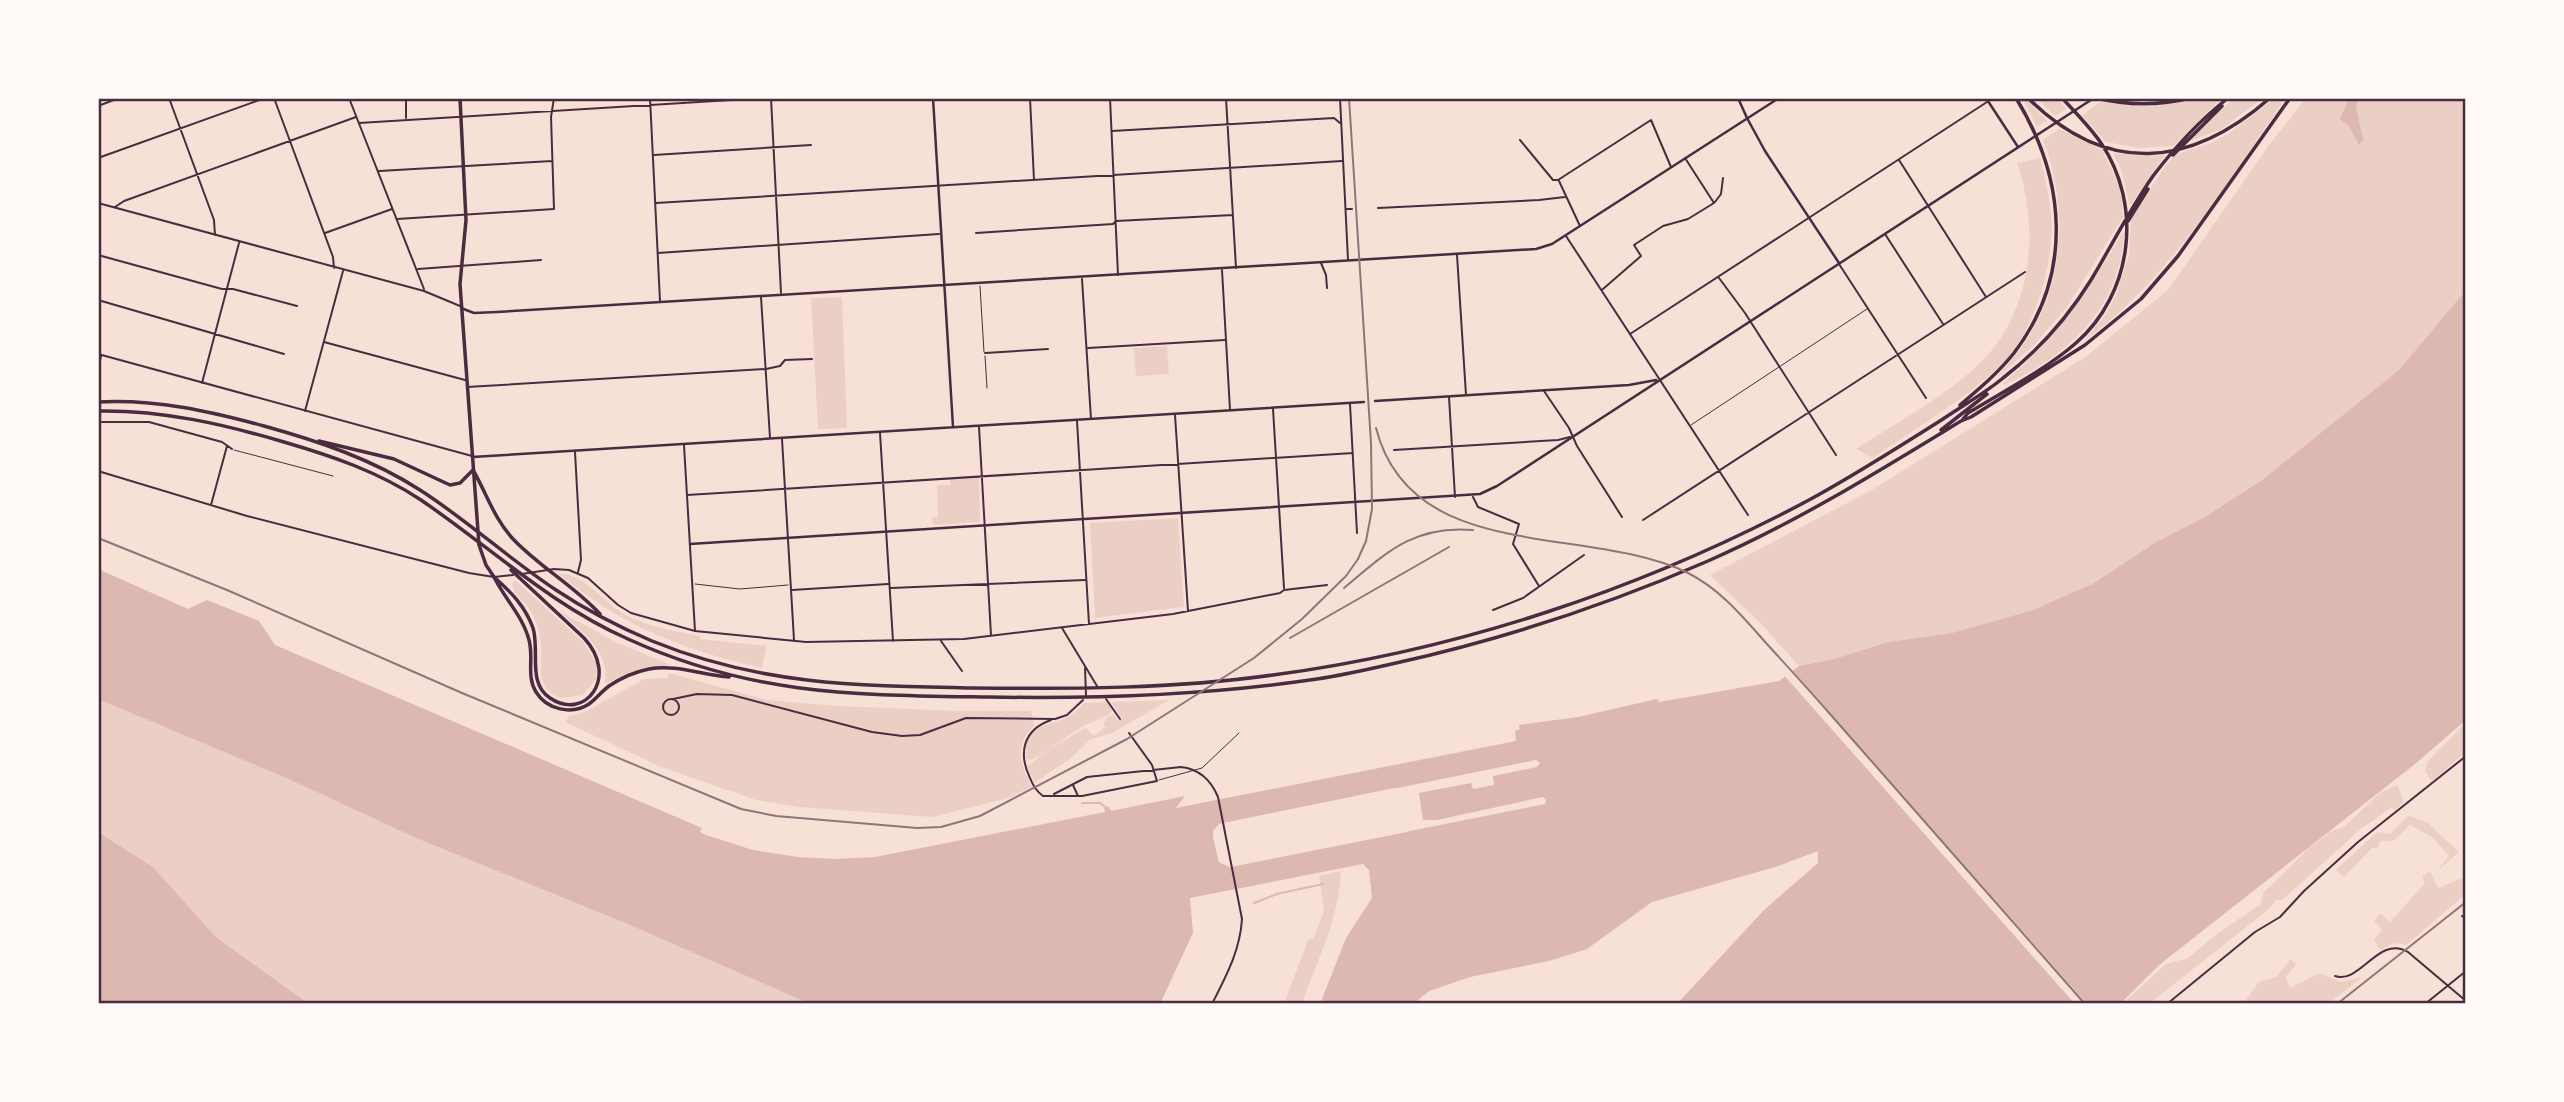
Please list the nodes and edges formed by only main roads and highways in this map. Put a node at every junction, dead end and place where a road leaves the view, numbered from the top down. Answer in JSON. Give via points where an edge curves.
{"nodes":[{"id":1,"x":460,"y":98,"type":"edge"},
{"id":2,"x":2016,"y":98,"type":"edge"},
{"id":3,"x":2028,"y":98,"type":"edge"},
{"id":4,"x":2095,"y":98,"type":"edge"},
{"id":5,"x":2191,"y":98,"type":"edge"},
{"id":6,"x":2230,"y":98,"type":"edge"},
{"id":7,"x":2270,"y":98,"type":"edge"},
{"id":8,"x":2290,"y":98,"type":"edge"},
{"id":9,"x":2063,"y":99,"type":"edge"},
{"id":10,"x":98,"y":402,"type":"edge"},
{"id":11,"x":98,"y":411,"type":"edge"},
{"id":12,"x":1952,"y":413,"type":"junction"},
{"id":13,"x":1961,"y":421,"type":"junction"},
{"id":14,"x":307,"y":438,"type":"junction"},
{"id":15,"x":1929,"y":440,"type":"junction"},
{"id":16,"x":473,"y":470,"type":"junction"},
{"id":17,"x":505,"y":563,"type":"junction"},
{"id":18,"x":494,"y":577,"type":"junction"},
{"id":19,"x":601,"y":616,"type":"junction"},
{"id":20,"x":738,"y":678,"type":"junction"}],
"edges":[{"from":1,"to":16,"type":"main road","via":[[466,215],[461,307]]},
{"from":2,"to":12,"type":"main road","via":[[2045,155],[2053,183],[2054,257],[2028,332],[1988,382]]},
{"from":3,"to":7,"type":"main road","via":[[2068,131],[2099,145],[2120,151],[2166,152],[2202,143],[2232,128]]},
{"from":4,"to":5,"type":"main road","via":[[2147,105]]},
{"from":6,"to":12,"type":"main road","via":[[2183,139],[2153,177],[2085,288],[2052,332],[2003,379]]},
{"from":6,"to":15,"type":"main road","via":[[2157,176],[2090,286],[2049,339]]},
{"from":8,"to":13,"type":"main road","via":[[2178,256],[2141,299],[2085,345]]},
{"from":9,"to":13,"type":"main road","via":[[2101,143],[2125,200],[2126,249],[2112,295],[2084,335]]},
{"from":10,"to":14,"type":"main road","via":[[181,406]]},
{"from":11,"to":17,"type":"main road","via":[[192,419],[364,469],[400,487]]},
{"from":12,"to":19,"type":"main road","via":[[1766,523],[1632,582],[1495,628],[1367,660],[1271,676],[1064,688],[847,685],[726,666],[643,637]]},
{"from":13,"to":15,"type":"main road"},
{"from":14,"to":16,"type":"main road","via":[[370,451],[450,485],[460,483]]},
{"from":14,"to":19,"type":"main road","via":[[394,474],[546,583]]},
{"from":15,"to":20,"type":"main road","via":[[1766,533],[1628,594],[1495,639],[1369,669],[1271,685],[1062,698],[842,694]]},
{"from":16,"to":18,"type":"main road","via":[[479,545]]},
{"from":16,"to":19,"type":"main road","via":[[502,525],[521,547]]},
{"from":17,"to":18,"type":"main road","via":[[597,655],[600,681],[591,695],[565,704],[543,692],[536,678],[537,645],[531,624],[520,603]]},
{"from":17,"to":20,"type":"main road","via":[[586,618],[684,662]]},
{"from":18,"to":20,"type":"main road","via":[[529,638],[534,687],[541,699],[555,707],[581,708],[618,680],[648,669]]}]}
